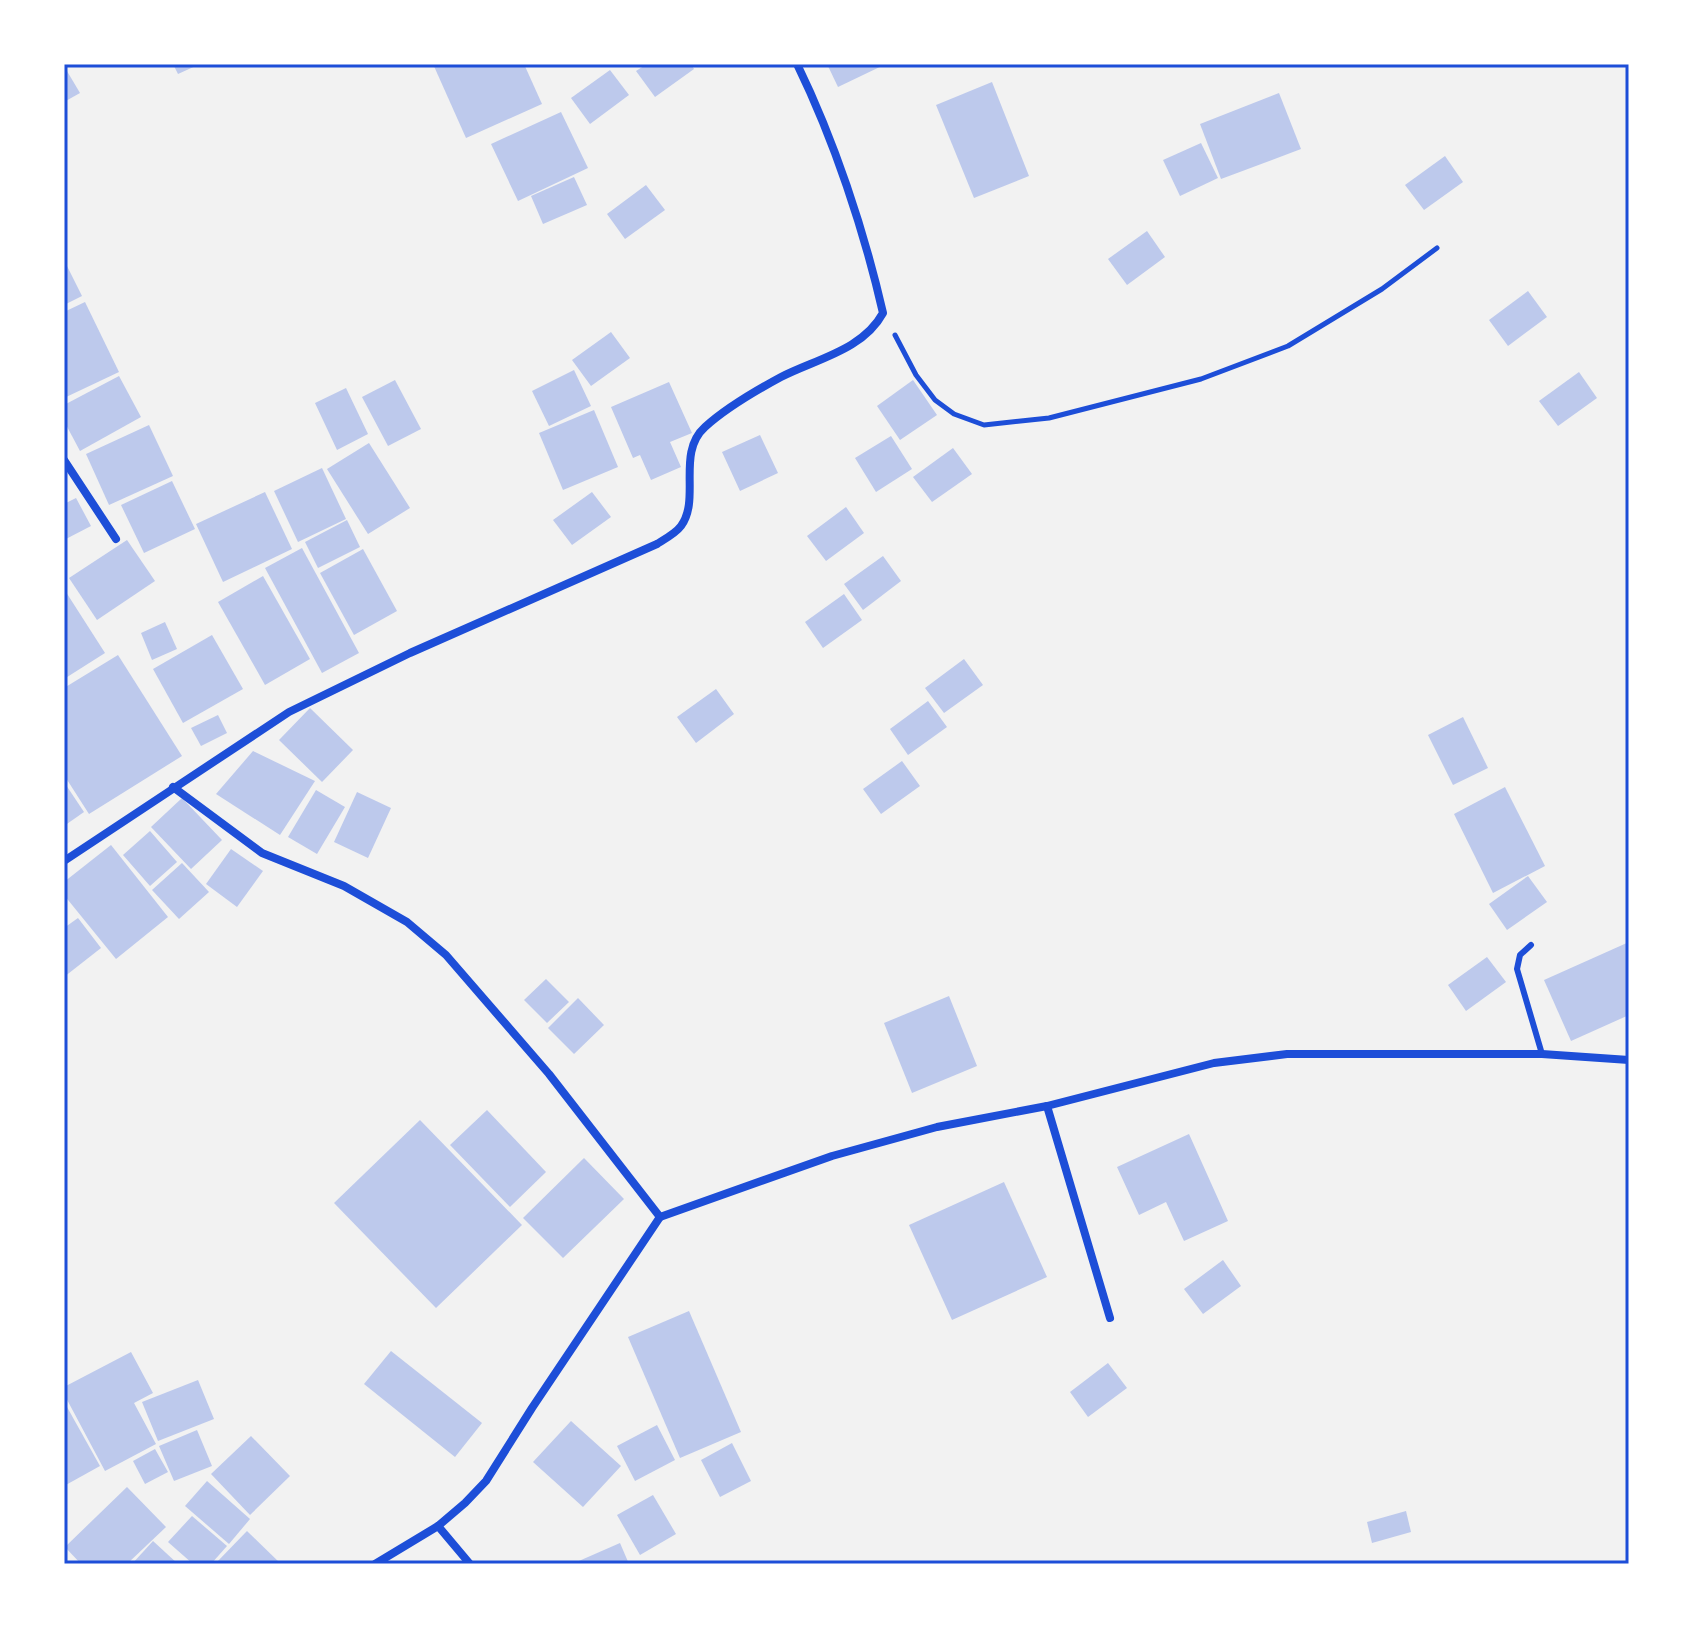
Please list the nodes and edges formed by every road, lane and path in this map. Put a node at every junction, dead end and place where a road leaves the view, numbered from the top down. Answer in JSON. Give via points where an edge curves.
{"nodes":[{"id":1,"x":797,"y":64,"type":"edge"},
{"id":2,"x":1437,"y":248,"type":"dead end"},
{"id":3,"x":883,"y":313,"type":"junction"},
{"id":4,"x":64,"y":460,"type":"edge"},
{"id":5,"x":116,"y":539,"type":"dead end"},
{"id":6,"x":173,"y":787,"type":"junction"},
{"id":7,"x":64,"y":861,"type":"edge"},
{"id":8,"x":1531,"y":945,"type":"dead end"},
{"id":9,"x":1542,"y":1054,"type":"junction"},
{"id":10,"x":1629,"y":1060,"type":"edge"},
{"id":11,"x":1047,"y":1106,"type":"junction"},
{"id":12,"x":660,"y":1217,"type":"junction"},
{"id":13,"x":1110,"y":1318,"type":"dead end"},
{"id":14,"x":438,"y":1526,"type":"junction"},
{"id":15,"x":375,"y":1564,"type":"edge"},
{"id":16,"x":470,"y":1564,"type":"edge"}],
"edges":[{"from":1,"to":3,"type":"street","via":[[856,217]]},
{"from":2,"to":3,"type":"path","via":[[1382,289],[1273,352],[1153,393],[1036,419],[984,425],[954,414],[916,375]]},
{"from":3,"to":6,"type":"street","via":[[859,340],[780,378],[701,431],[689,463],[688,511],[681,526],[657,544],[303,706]]},
{"from":4,"to":5,"type":"street"},
{"from":6,"to":7,"type":"street"},
{"from":6,"to":12,"type":"street","via":[[262,853],[344,886],[407,922],[446,955],[549,1074]]},
{"from":8,"to":9,"type":"lane","via":[[1520,955],[1517,969]]},
{"from":9,"to":10,"type":"street"},
{"from":9,"to":11,"type":"street","via":[[1287,1054],[1214,1063]]},
{"from":11,"to":12,"type":"street","via":[[937,1127],[832,1156]]},
{"from":11,"to":13,"type":"street"},
{"from":12,"to":14,"type":"street","via":[[486,1481]]},
{"from":14,"to":15,"type":"street"},
{"from":14,"to":16,"type":"street"}]}
